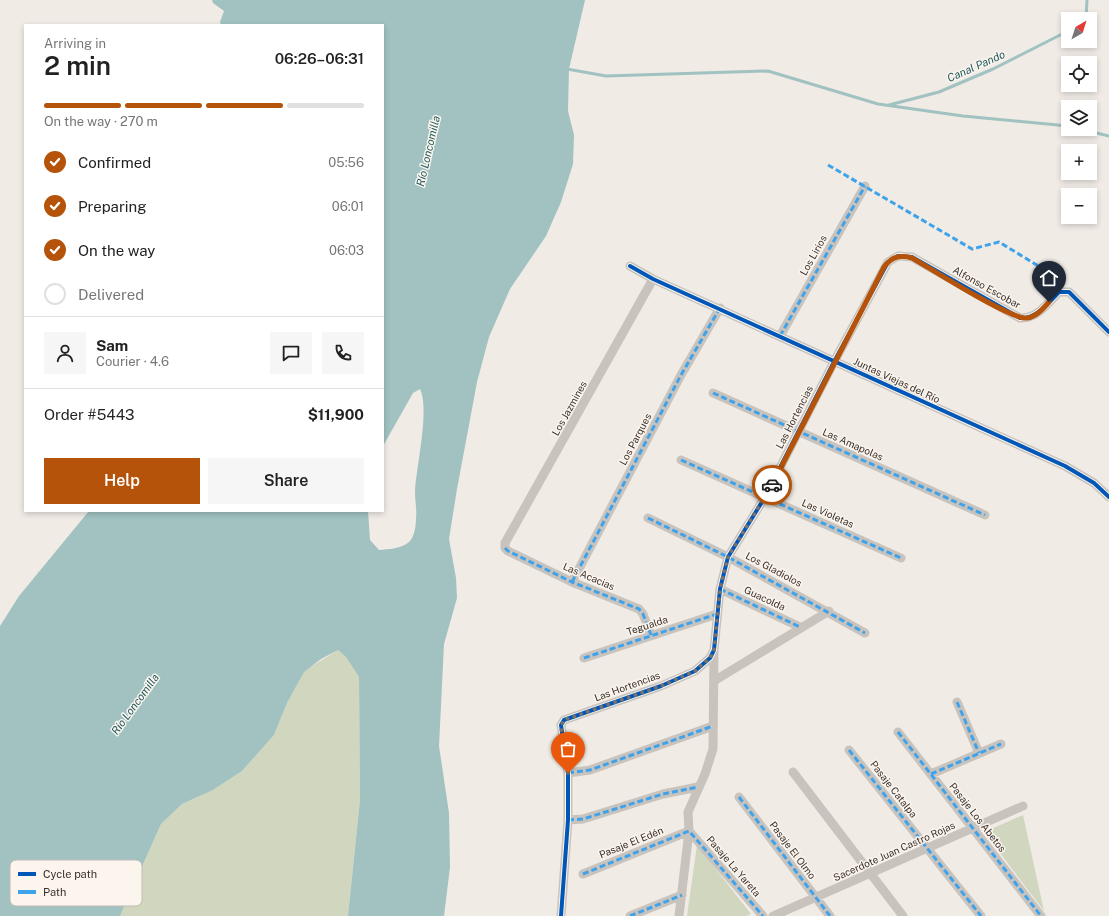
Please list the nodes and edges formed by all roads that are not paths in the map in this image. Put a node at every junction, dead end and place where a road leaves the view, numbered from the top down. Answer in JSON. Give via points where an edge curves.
{"nodes":[{"id":1,"x":864,"y":186,"type":"dead end"},
{"id":2,"x":630,"y":266,"type":"dead end"},
{"id":3,"x":884,"y":267,"type":"joint"},
{"id":4,"x":653,"y":279,"type":"junction"},
{"id":5,"x":720,"y":308,"type":"junction"},
{"id":6,"x":1109,"y":332,"type":"edge"},
{"id":7,"x":780,"y":336,"type":"junction"},
{"id":8,"x":835,"y":360,"type":"junction"},
{"id":9,"x":713,"y":393,"type":"dead end"},
{"id":10,"x":800,"y":432,"type":"junction"},
{"id":11,"x":681,"y":460,"type":"dead end"},
{"id":12,"x":765,"y":497,"type":"junction"},
{"id":13,"x":1109,"y":497,"type":"edge"},
{"id":14,"x":985,"y":515,"type":"dead end"},
{"id":15,"x":648,"y":518,"type":"dead end"},
{"id":16,"x":505,"y":548,"type":"joint"},
{"id":17,"x":728,"y":557,"type":"junction"},
{"id":18,"x":901,"y":558,"type":"dead end"},
{"id":19,"x":572,"y":582,"type":"junction"},
{"id":20,"x":720,"y":589,"type":"junction"},
{"id":21,"x":829,"y":611,"type":"junction"},
{"id":22,"x":717,"y":614,"type":"junction"},
{"id":23,"x":800,"y":627,"type":"junction"},
{"id":24,"x":865,"y":633,"type":"dead end"},
{"id":25,"x":651,"y":635,"type":"junction"},
{"id":26,"x":714,"y":650,"type":"junction"},
{"id":27,"x":584,"y":658,"type":"dead end"},
{"id":28,"x":714,"y":681,"type":"junction"},
{"id":29,"x":957,"y":702,"type":"dead end"},
{"id":30,"x":713,"y":726,"type":"junction"},
{"id":31,"x":898,"y":732,"type":"dead end"},
{"id":32,"x":1001,"y":744,"type":"dead end"},
{"id":33,"x":849,"y":750,"type":"dead end"},
{"id":34,"x":979,"y":753,"type":"junction"},
{"id":35,"x":794,"y":772,"type":"dead end"},
{"id":36,"x":568,"y":773,"type":"junction"},
{"id":37,"x":931,"y":774,"type":"junction"},
{"id":38,"x":698,"y":787,"type":"junction"},
{"id":39,"x":739,"y":797,"type":"dead end"},
{"id":40,"x":1023,"y":806,"type":"dead end"},
{"id":41,"x":568,"y":820,"type":"junction"},
{"id":42,"x":688,"y":827,"type":"junction"},
{"id":43,"x":973,"y":828,"type":"junction"},
{"id":44,"x":927,"y":848,"type":"junction"},
{"id":45,"x":871,"y":873,"type":"junction"},
{"id":46,"x":583,"y":874,"type":"dead end"},
{"id":47,"x":682,"y":895,"type":"junction"},
{"id":48,"x":815,"y":897,"type":"junction"},
{"id":49,"x":561,"y":916,"type":"edge"},
{"id":50,"x":630,"y":916,"type":"edge"},
{"id":51,"x":679,"y":916,"type":"edge"},
{"id":52,"x":763,"y":916,"type":"edge"},
{"id":53,"x":773,"y":916,"type":"edge"},
{"id":54,"x":830,"y":916,"type":"edge"},
{"id":55,"x":903,"y":916,"type":"edge"},
{"id":56,"x":981,"y":916,"type":"edge"},
{"id":57,"x":1041,"y":916,"type":"edge"}],
"edges":[{"from":1,"to":7,"type":"street","name":"Los Lirios"},
{"from":2,"to":4,"type":"street","name":"Juntas Viejas del Río"},
{"from":3,"to":6,"type":"street","name":"Alfonso Escobar","via":[[898,256],[912,258],[1020,318],[1039,312],[1059,292],[1069,292]]},
{"from":3,"to":8,"type":"street","name":"Las Hortencias"},
{"from":4,"to":5,"type":"street","name":"Juntas Viejas del Río"},
{"from":4,"to":16,"type":"street","name":"Los Jazmines","via":[[505,543]]},
{"from":5,"to":7,"type":"street","name":"Juntas Viejas del Río"},
{"from":5,"to":19,"type":"street","name":"Los Parques","via":[[681,375]]},
{"from":7,"to":8,"type":"street","name":"Juntas Viejas del Río"},
{"from":8,"to":10,"type":"street","name":"Las Hortencias"},
{"from":8,"to":13,"type":"street","name":"Juntas Viejas del Río","via":[[1065,466],[1094,483]]},
{"from":9,"to":10,"type":"street","name":"Las Amapolas"},
{"from":10,"to":12,"type":"street","name":"Las Hortencias"},
{"from":10,"to":14,"type":"street","name":"Las Amapolas"},
{"from":11,"to":12,"type":"street","name":"Las Violetas"},
{"from":12,"to":17,"type":"street","name":"Las Hortencias"},
{"from":12,"to":18,"type":"street","name":"Las Violetas"},
{"from":15,"to":17,"type":"street","name":"Los Gladiolos"},
{"from":16,"to":19,"type":"street","name":"Las Acacias"},
{"from":17,"to":20,"type":"street","name":"Las Hortencias"},
{"from":17,"to":21,"type":"street","name":"Los Gladiolos"},
{"from":19,"to":25,"type":"street","name":"Las Acacias","via":[[639,609]]},
{"from":20,"to":22,"type":"street","name":"Las Hortencias"},
{"from":20,"to":23,"type":"street","name":"Guacolda"},
{"from":21,"to":23,"type":"street"},
{"from":21,"to":24,"type":"street","name":"Los Gladiolos"},
{"from":22,"to":25,"type":"street","name":"Tegualda"},
{"from":22,"to":26,"type":"street","name":"Las Hortencias"},
{"from":23,"to":28,"type":"street"},
{"from":25,"to":27,"type":"street","name":"Tegualda"},
{"from":26,"to":28,"type":"street"},
{"from":26,"to":36,"type":"street","name":"Las Hortencias","via":[[710,658],[695,671],[661,686],[568,719],[561,725]]},
{"from":28,"to":30,"type":"street"},
{"from":29,"to":34,"type":"street"},
{"from":30,"to":36,"type":"street","via":[[590,770]]},
{"from":30,"to":38,"type":"street","via":[[713,749]]},
{"from":31,"to":37,"type":"street","name":"Pasaje Los Abetos"},
{"from":32,"to":34,"type":"street"},
{"from":33,"to":44,"type":"street","name":"Pasaje Catalpa"},
{"from":34,"to":37,"type":"street"},
{"from":35,"to":45,"type":"street"},
{"from":36,"to":41,"type":"street"},
{"from":37,"to":43,"type":"street","name":"Pasaje Los Abetos"},
{"from":38,"to":41,"type":"street","via":[[663,794],[583,819]]},
{"from":38,"to":42,"type":"street","via":[[688,812]]},
{"from":39,"to":48,"type":"street","name":"Pasaje El Olmo"},
{"from":40,"to":43,"type":"street","name":"Sacerdote Juan Castro Rojas"},
{"from":41,"to":49,"type":"street"},
{"from":42,"to":46,"type":"street","name":"Pasaje El Edén"},
{"from":42,"to":47,"type":"street"},
{"from":42,"to":52,"type":"street","name":"Pasaje La Yareta"},
{"from":43,"to":44,"type":"street","name":"Sacerdote Juan Castro Rojas"},
{"from":43,"to":57,"type":"street","name":"Pasaje Los Abetos"},
{"from":44,"to":45,"type":"street","name":"Sacerdote Juan Castro Rojas"},
{"from":44,"to":56,"type":"street","name":"Pasaje Catalpa"},
{"from":45,"to":48,"type":"street","name":"Sacerdote Juan Castro Rojas"},
{"from":45,"to":55,"type":"street"},
{"from":47,"to":50,"type":"street"},
{"from":47,"to":51,"type":"street"},
{"from":48,"to":53,"type":"street","name":"Sacerdote Juan Castro Rojas"},
{"from":48,"to":54,"type":"street","name":"Pasaje El Olmo"}]}
